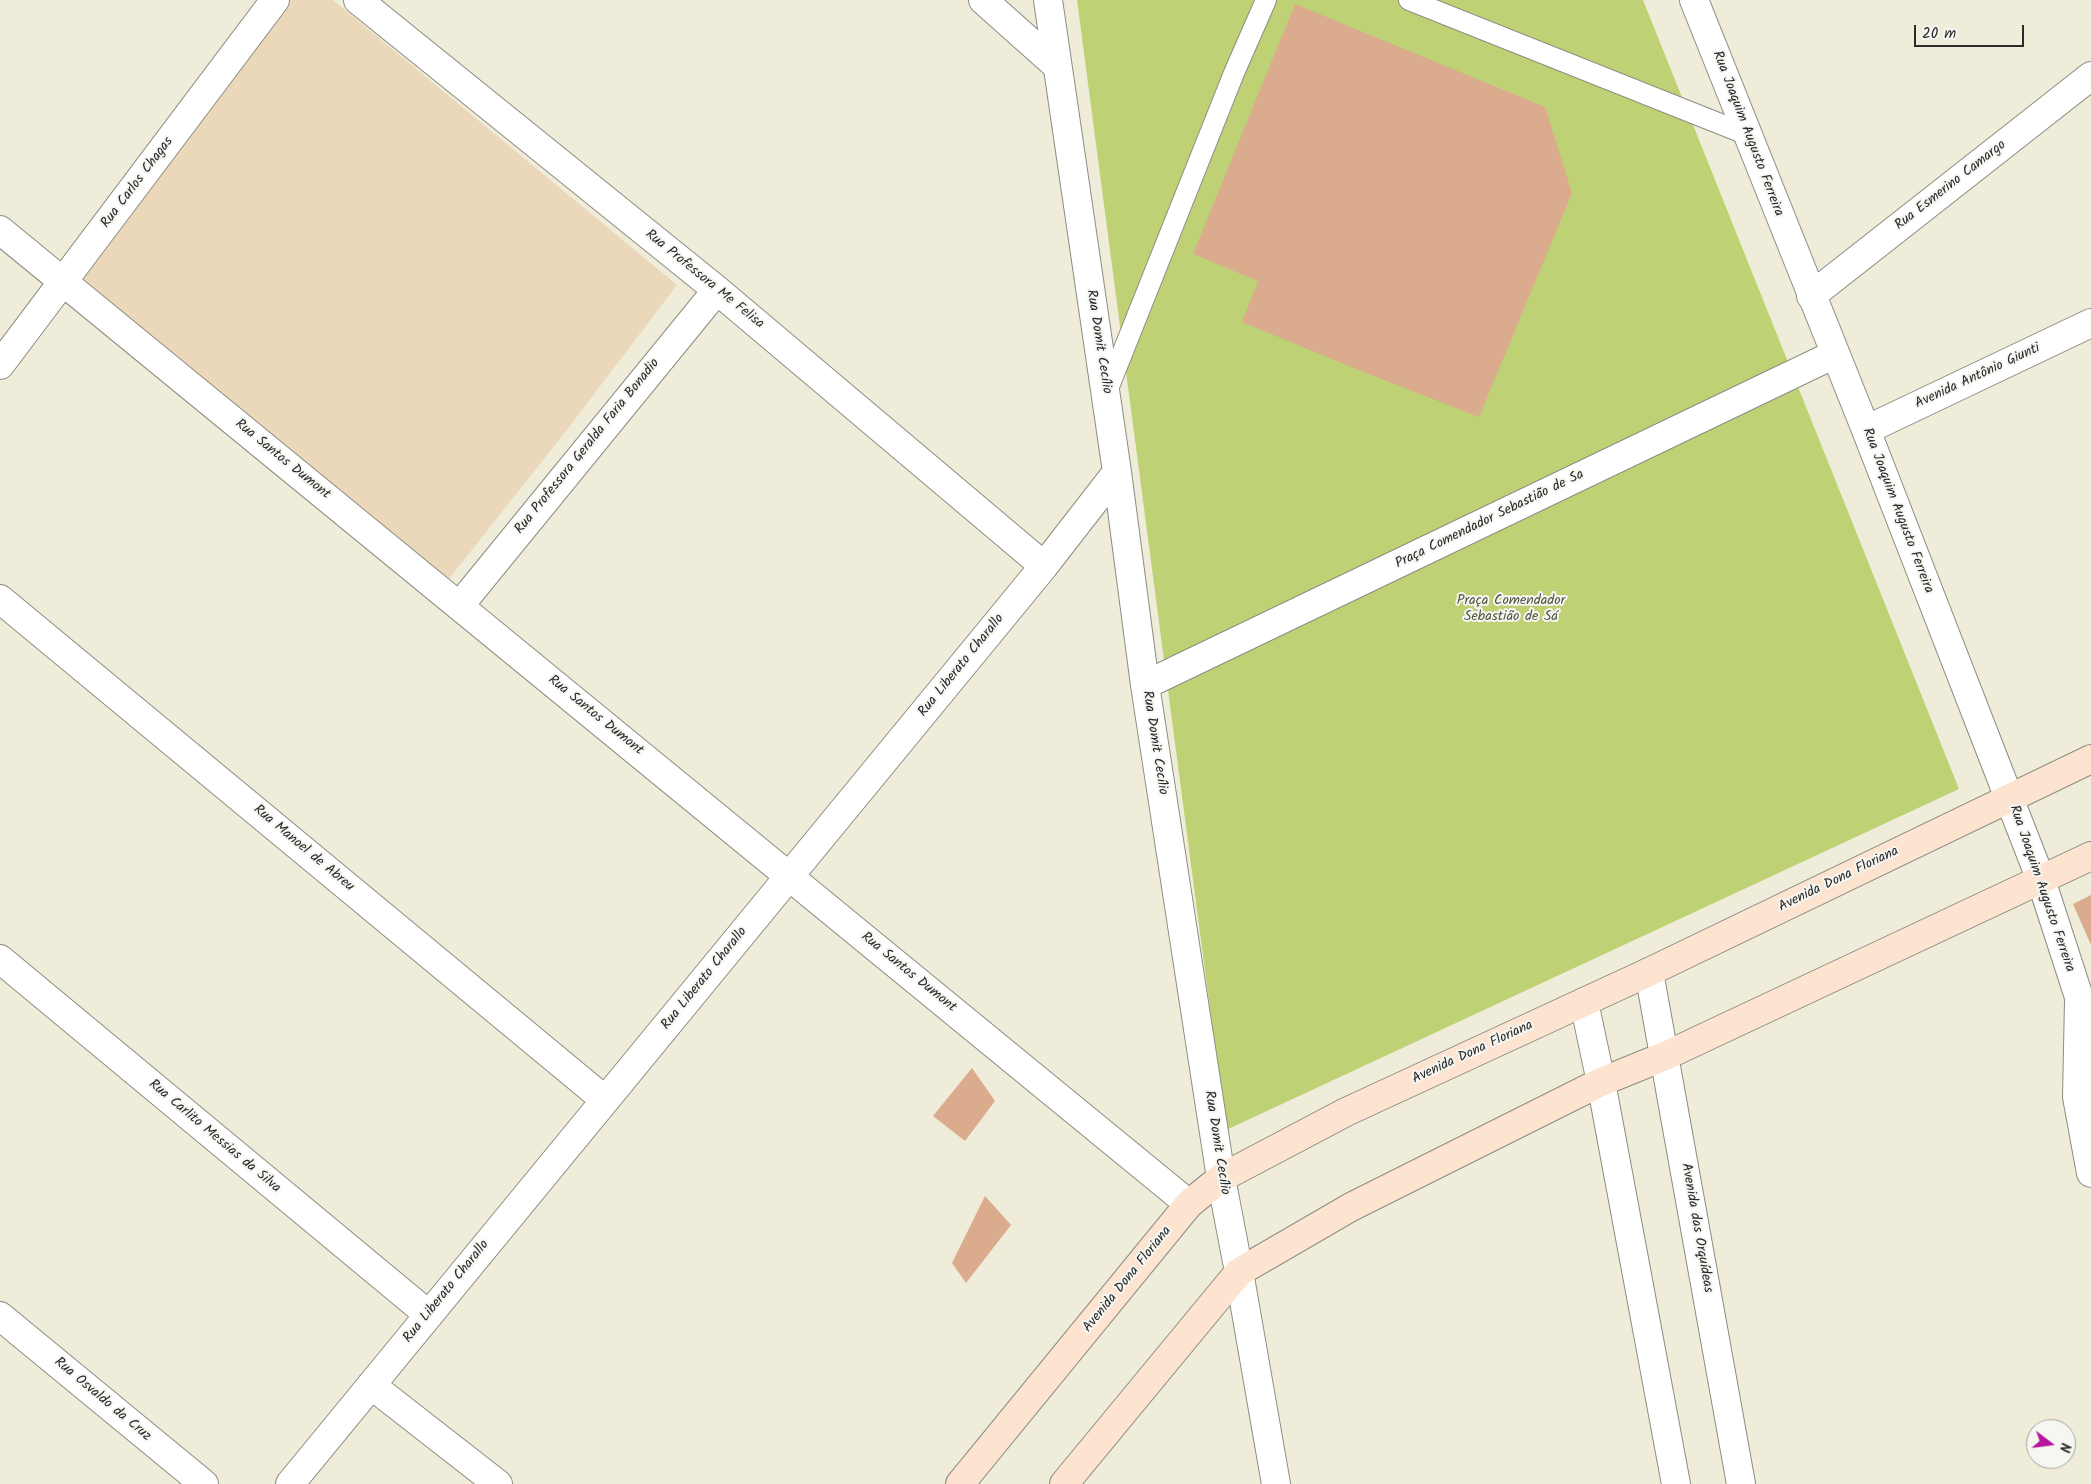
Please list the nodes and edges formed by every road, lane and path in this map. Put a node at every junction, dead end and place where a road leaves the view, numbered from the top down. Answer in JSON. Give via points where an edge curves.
{"nodes":[{"id":1,"x":275,"y":0,"type":"edge"},
{"id":2,"x":358,"y":0,"type":"edge"},
{"id":3,"x":983,"y":0,"type":"edge"},
{"id":4,"x":1048,"y":0,"type":"edge"},
{"id":5,"x":1266,"y":0,"type":"edge"},
{"id":6,"x":1409,"y":0,"type":"edge"},
{"id":7,"x":1694,"y":0,"type":"edge"},
{"id":8,"x":1056,"y":65,"type":"junction"},
{"id":9,"x":2091,"y":76,"type":"edge"},
{"id":10,"x":1748,"y":135,"type":"junction"},
{"id":11,"x":0,"y":230,"type":"edge"},
{"id":12,"x":64,"y":283,"type":"junction"},
{"id":13,"x":717,"y":290,"type":"junction"},
{"id":14,"x":1811,"y":296,"type":"junction"},
{"id":15,"x":2091,"y":324,"type":"edge"},
{"id":16,"x":1835,"y":354,"type":"junction"},
{"id":17,"x":0,"y":365,"type":"edge"},
{"id":18,"x":1106,"y":395,"type":"junction"},
{"id":19,"x":1866,"y":430,"type":"junction"},
{"id":20,"x":1117,"y":472,"type":"junction"},
{"id":21,"x":1044,"y":566,"type":"junction"},
{"id":22,"x":0,"y":599,"type":"edge"},
{"id":23,"x":460,"y":605,"type":"junction"},
{"id":24,"x":1145,"y":685,"type":"junction"},
{"id":25,"x":2091,"y":759,"type":"edge"},
{"id":26,"x":2009,"y":798,"type":"junction"},
{"id":27,"x":2091,"y":856,"type":"edge"},
{"id":28,"x":790,"y":876,"type":"junction"},
{"id":29,"x":2041,"y":880,"type":"junction"},
{"id":30,"x":0,"y":959,"type":"edge"},
{"id":31,"x":1649,"y":972,"type":"junction"},
{"id":32,"x":2079,"y":997,"type":"junction"},
{"id":33,"x":1584,"y":1002,"type":"junction"},
{"id":34,"x":2091,"y":1025,"type":"edge"},
{"id":35,"x":1665,"y":1056,"type":"junction"},
{"id":36,"x":1601,"y":1082,"type":"junction"},
{"id":37,"x":605,"y":1100,"type":"junction"},
{"id":38,"x":2091,"y":1173,"type":"edge"},
{"id":39,"x":1221,"y":1178,"type":"junction"},
{"id":40,"x":1189,"y":1204,"type":"junction"},
{"id":41,"x":1239,"y":1272,"type":"junction"},
{"id":42,"x":429,"y":1315,"type":"junction"},
{"id":43,"x":0,"y":1316,"type":"edge"},
{"id":44,"x":371,"y":1385,"type":"junction"},
{"id":45,"x":204,"y":1484,"type":"edge"},
{"id":46,"x":290,"y":1484,"type":"edge"},
{"id":47,"x":498,"y":1484,"type":"edge"},
{"id":48,"x":960,"y":1484,"type":"edge"},
{"id":49,"x":1064,"y":1484,"type":"edge"},
{"id":50,"x":1276,"y":1484,"type":"edge"},
{"id":51,"x":1676,"y":1484,"type":"edge"},
{"id":52,"x":1741,"y":1484,"type":"edge"}],
"edges":[{"from":1,"to":12,"type":"street","name":"Rua Carlos Chagas"},
{"from":2,"to":13,"type":"street","name":"Rua Professora Me Felisa"},
{"from":3,"to":8,"type":"street"},
{"from":4,"to":8,"type":"street","name":"Rua Domit Cecílio"},
{"from":5,"to":18,"type":"lane"},
{"from":6,"to":10,"type":"lane"},
{"from":7,"to":10,"type":"street","name":"Rua Joaquim Augusto Ferreira"},
{"from":8,"to":18,"type":"street","name":"Rua Domit Cecílio"},
{"from":9,"to":14,"type":"street","name":"Rua Esmerino Camargo"},
{"from":10,"to":14,"type":"street","name":"Rua Joaquim Augusto Ferreira"},
{"from":11,"to":12,"type":"street","name":"Rua Santos Dumont"},
{"from":12,"to":17,"type":"street","name":"Rua Carlos Chagas"},
{"from":12,"to":23,"type":"street","name":"Rua Santos Dumont"},
{"from":13,"to":21,"type":"street","name":"Rua Professora Me Felisa"},
{"from":13,"to":23,"type":"street","name":"Rua Professora Geralda Faria Bonadio"},
{"from":14,"to":16,"type":"street","name":"Rua Joaquim Augusto Ferreira"},
{"from":15,"to":19,"type":"street","name":"Avenida Antônio Giunti"},
{"from":16,"to":19,"type":"street","name":"Rua Joaquim Augusto Ferreira"},
{"from":16,"to":24,"type":"street","name":"Praça Comendador Sebastião de Sa"},
{"from":18,"to":20,"type":"street","name":"Rua Domit Cecílio"},
{"from":19,"to":26,"type":"street","name":"Rua Joaquim Augusto Ferreira"},
{"from":20,"to":21,"type":"street","name":"Rua Liberato Charallo"},
{"from":20,"to":24,"type":"street","name":"Rua Domit Cecílio"},
{"from":21,"to":28,"type":"street","name":"Rua Liberato Charallo"},
{"from":22,"to":37,"type":"street","name":"Rua Manoel de Abreu"},
{"from":23,"to":28,"type":"street","name":"Rua Santos Dumont"},
{"from":24,"to":39,"type":"street","name":"Rua Domit Cecílio"},
{"from":25,"to":26,"type":"main road","name":"Avenida Dona Floriana"},
{"from":26,"to":29,"type":"street","name":"Rua Joaquim Augusto Ferreira"},
{"from":26,"to":31,"type":"main road","name":"Avenida Dona Floriana"},
{"from":27,"to":29,"type":"main road"},
{"from":28,"to":37,"type":"street","name":"Rua Liberato Charallo"},
{"from":28,"to":40,"type":"street","name":"Rua Santos Dumont"},
{"from":29,"to":32,"type":"street","name":"Rua Joaquim Augusto Ferreira"},
{"from":29,"to":35,"type":"main road"},
{"from":30,"to":42,"type":"street","name":"Rua Carlito Messias da Silva"},
{"from":31,"to":33,"type":"main road","name":"Avenida Dona Floriana"},
{"from":31,"to":35,"type":"street","name":"Avenida das Orquídeas"},
{"from":32,"to":34,"type":"street","name":"Rua Joaquim Augusto Ferreira"},
{"from":32,"to":38,"type":"street","via":[[2077,1097]]},
{"from":33,"to":36,"type":"street"},
{"from":33,"to":39,"type":"main road","name":"Avenida Dona Floriana","via":[[1346,1112]]},
{"from":35,"to":36,"type":"main road"},
{"from":35,"to":52,"type":"street","name":"Avenida das Orquídeas"},
{"from":36,"to":41,"type":"main road","via":[[1351,1207]]},
{"from":36,"to":51,"type":"street"},
{"from":37,"to":42,"type":"street","name":"Rua Liberato Charallo"},
{"from":39,"to":40,"type":"main road","name":"Avenida Dona Floriana"},
{"from":39,"to":41,"type":"street","name":"Rua Domit Cecílio"},
{"from":40,"to":48,"type":"main road","name":"Avenida Dona Floriana"},
{"from":41,"to":49,"type":"main road"},
{"from":41,"to":50,"type":"street","name":"Rua Domit Cecílio"},
{"from":42,"to":44,"type":"street","name":"Rua Liberato Charallo"},
{"from":43,"to":45,"type":"street","name":"Rua Osvaldo da Cruz"},
{"from":44,"to":46,"type":"street","name":"Rua Liberato Charallo"},
{"from":44,"to":47,"type":"street"}]}
